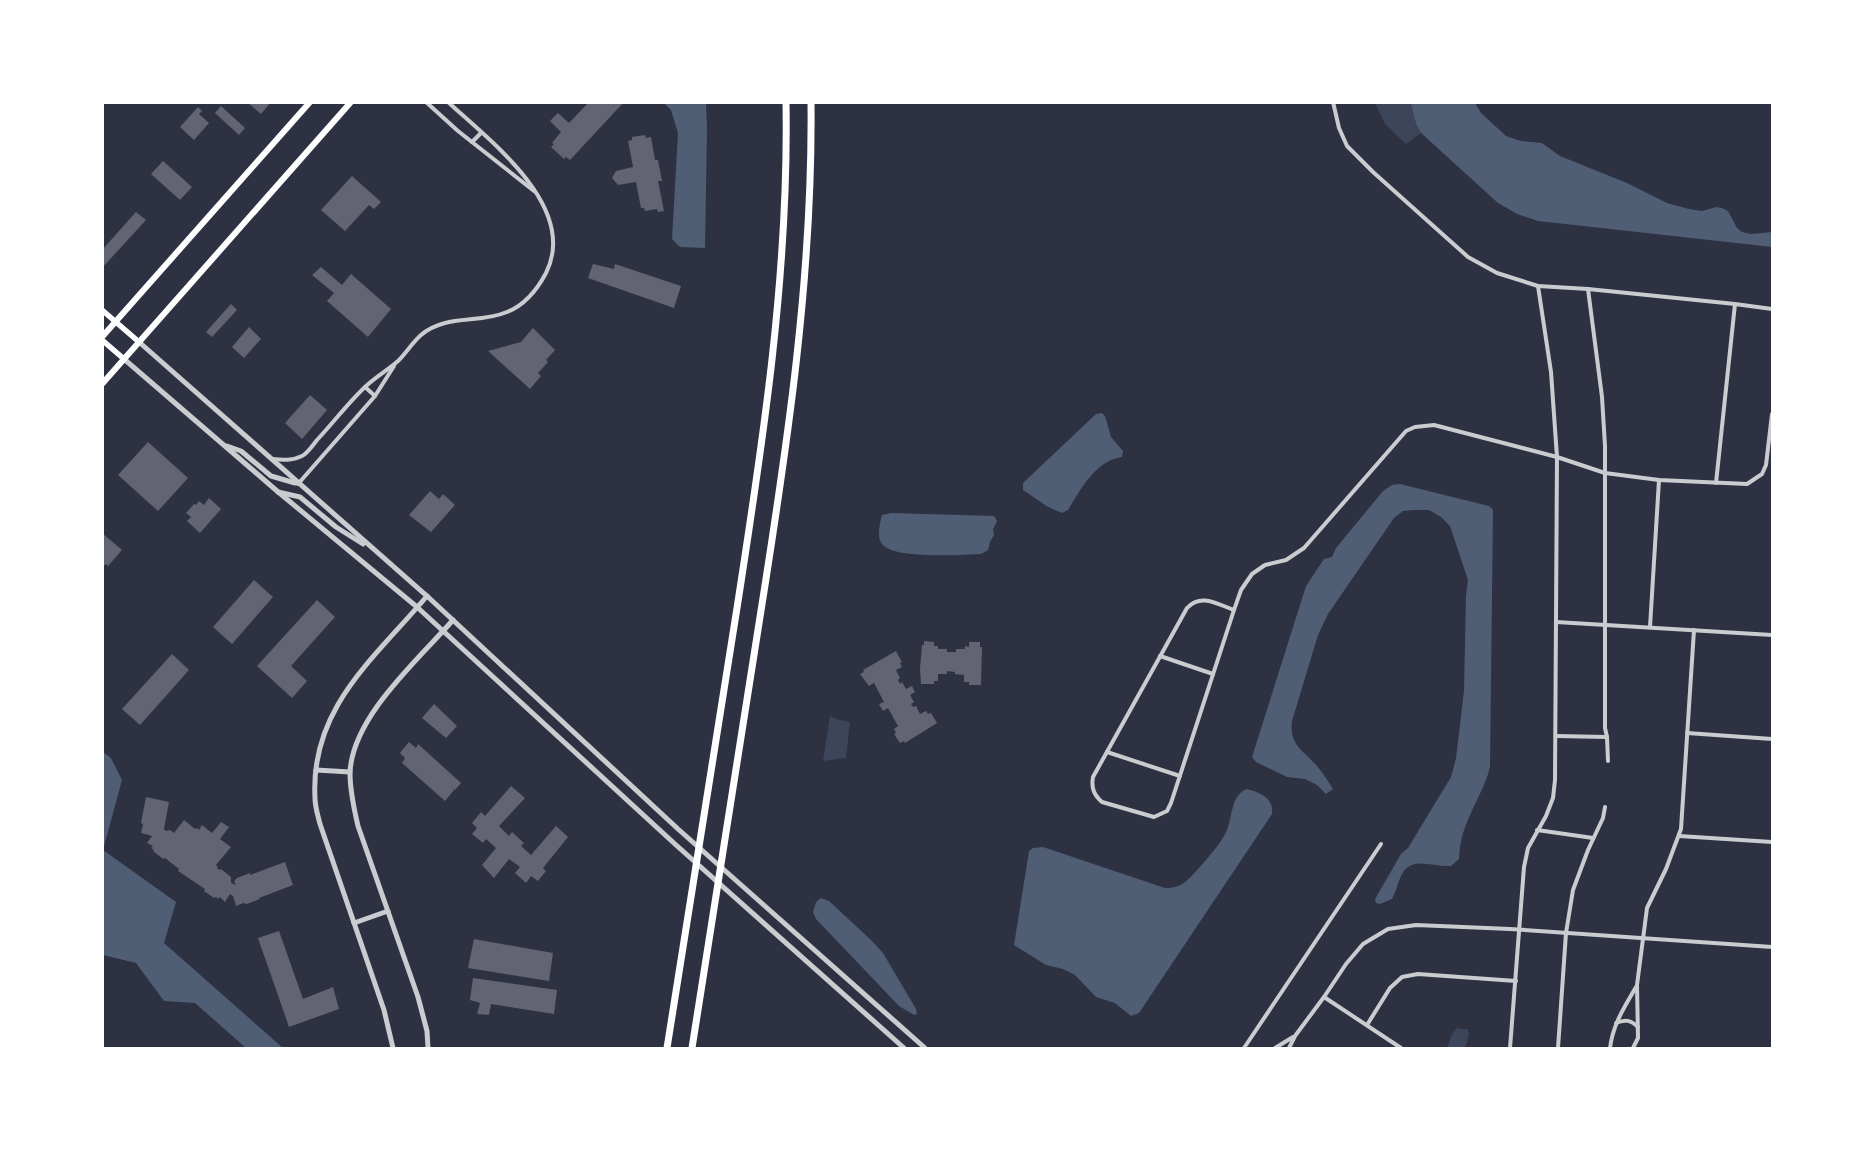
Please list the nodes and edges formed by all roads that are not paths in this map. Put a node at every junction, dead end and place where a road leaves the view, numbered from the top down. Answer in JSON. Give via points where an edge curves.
{"nodes":[{"id":1,"x":310,"y":102,"type":"edge"},
{"id":2,"x":351,"y":102,"type":"edge"},
{"id":3,"x":426,"y":102,"type":"edge"},
{"id":4,"x":448,"y":102,"type":"edge"},
{"id":5,"x":786,"y":102,"type":"edge"},
{"id":6,"x":811,"y":102,"type":"edge"},
{"id":7,"x":1333,"y":102,"type":"edge"},
{"id":8,"x":481,"y":133,"type":"junction"},
{"id":9,"x":472,"y":142,"type":"junction"},
{"id":10,"x":537,"y":194,"type":"junction"},
{"id":11,"x":1538,"y":286,"type":"junction"},
{"id":12,"x":1588,"y":288,"type":"junction"},
{"id":13,"x":1735,"y":304,"type":"junction"},
{"id":14,"x":1772,"y":309,"type":"edge"},
{"id":15,"x":102,"y":310,"type":"edge"},
{"id":16,"x":116,"y":322,"type":"junction"},
{"id":17,"x":102,"y":338,"type":"edge"},
{"id":18,"x":139,"y":342,"type":"junction"},
{"id":19,"x":124,"y":359,"type":"junction"},
{"id":20,"x":397,"y":362,"type":"junction"},
{"id":21,"x":102,"y":384,"type":"edge"},
{"id":22,"x":365,"y":387,"type":"junction"},
{"id":23,"x":375,"y":396,"type":"junction"},
{"id":24,"x":1772,"y":414,"type":"edge"},
{"id":25,"x":1772,"y":426,"type":"edge"},
{"id":26,"x":222,"y":444,"type":"junction"},
{"id":27,"x":1557,"y":457,"type":"junction"},
{"id":28,"x":270,"y":459,"type":"junction"},
{"id":29,"x":1605,"y":473,"type":"junction"},
{"id":30,"x":1659,"y":480,"type":"junction"},
{"id":31,"x":1716,"y":483,"type":"junction"},
{"id":32,"x":298,"y":484,"type":"junction"},
{"id":33,"x":277,"y":491,"type":"junction"},
{"id":34,"x":377,"y":552,"type":"junction"},
{"id":35,"x":427,"y":596,"type":"junction"},
{"id":36,"x":417,"y":607,"type":"junction"},
{"id":37,"x":1234,"y":610,"type":"junction"},
{"id":38,"x":453,"y":620,"type":"junction"},
{"id":39,"x":1556,"y":622,"type":"junction"},
{"id":40,"x":1605,"y":624,"type":"junction"},
{"id":41,"x":1650,"y":626,"type":"junction"},
{"id":42,"x":444,"y":630,"type":"junction"},
{"id":43,"x":1694,"y":630,"type":"junction"},
{"id":44,"x":1772,"y":634,"type":"edge"},
{"id":45,"x":1160,"y":656,"type":"junction"},
{"id":46,"x":1213,"y":674,"type":"junction"},
{"id":47,"x":1687,"y":734,"type":"junction"},
{"id":48,"x":1556,"y":736,"type":"junction"},
{"id":49,"x":1607,"y":736,"type":"junction"},
{"id":50,"x":1772,"y":739,"type":"edge"},
{"id":51,"x":1107,"y":752,"type":"junction"},
{"id":52,"x":1608,"y":761,"type":"dead end"},
{"id":53,"x":316,"y":770,"type":"junction"},
{"id":54,"x":350,"y":772,"type":"junction"},
{"id":55,"x":1180,"y":776,"type":"junction"},
{"id":56,"x":1605,"y":808,"type":"dead end"},
{"id":57,"x":1537,"y":830,"type":"junction"},
{"id":58,"x":1679,"y":836,"type":"junction"},
{"id":59,"x":1593,"y":838,"type":"junction"},
{"id":60,"x":1772,"y":842,"type":"edge"},
{"id":61,"x":1381,"y":844,"type":"dead end"},
{"id":62,"x":388,"y":911,"type":"junction"},
{"id":63,"x":354,"y":924,"type":"junction"},
{"id":64,"x":1520,"y":929,"type":"junction"},
{"id":65,"x":1566,"y":933,"type":"junction"},
{"id":66,"x":1642,"y":938,"type":"junction"},
{"id":67,"x":1772,"y":947,"type":"edge"},
{"id":68,"x":1516,"y":981,"type":"junction"},
{"id":69,"x":1637,"y":985,"type":"junction"},
{"id":70,"x":1324,"y":997,"type":"junction"},
{"id":71,"x":1616,"y":1023,"type":"junction"},
{"id":72,"x":1367,"y":1025,"type":"junction"},
{"id":73,"x":1638,"y":1028,"type":"junction"},
{"id":74,"x":1294,"y":1036,"type":"junction"},
{"id":75,"x":393,"y":1048,"type":"edge"},
{"id":76,"x":428,"y":1048,"type":"edge"},
{"id":77,"x":667,"y":1048,"type":"edge"},
{"id":78,"x":692,"y":1048,"type":"edge"},
{"id":79,"x":904,"y":1048,"type":"edge"},
{"id":80,"x":925,"y":1048,"type":"edge"},
{"id":81,"x":1245,"y":1048,"type":"edge"},
{"id":82,"x":1275,"y":1048,"type":"edge"},
{"id":83,"x":1288,"y":1048,"type":"edge"},
{"id":84,"x":1401,"y":1048,"type":"edge"},
{"id":85,"x":1510,"y":1048,"type":"edge"},
{"id":86,"x":1558,"y":1048,"type":"edge"},
{"id":87,"x":1610,"y":1048,"type":"edge"},
{"id":88,"x":1633,"y":1048,"type":"edge"}],
"edges":[{"from":1,"to":16,"type":"main road"},
{"from":2,"to":18,"type":"main road"},
{"from":3,"to":9,"type":"street"},
{"from":4,"to":8,"type":"street"},
{"from":5,"to":77,"type":"highway","via":[[785,192],[768,396]]},
{"from":6,"to":78,"type":"highway","via":[[810,193],[792,399]]},
{"from":7,"to":11,"type":"street","via":[[1347,146],[1373,172],[1468,257],[1497,273]]},
{"from":8,"to":9,"type":"street"},
{"from":8,"to":10,"type":"street"},
{"from":9,"to":10,"type":"street"},
{"from":10,"to":20,"type":"street","via":[[549,217],[553,242],[548,269],[535,291],[516,308],[500,315],[430,328]]},
{"from":11,"to":12,"type":"street"},
{"from":11,"to":27,"type":"street","via":[[1551,372]]},
{"from":12,"to":13,"type":"street"},
{"from":12,"to":29,"type":"street","via":[[1602,397]]},
{"from":13,"to":14,"type":"street"},
{"from":13,"to":31,"type":"street"},
{"from":15,"to":16,"type":"main road"},
{"from":16,"to":17,"type":"main road"},
{"from":16,"to":18,"type":"main road"},
{"from":17,"to":19,"type":"main road"},
{"from":18,"to":19,"type":"main road"},
{"from":18,"to":28,"type":"street"},
{"from":19,"to":21,"type":"main road"},
{"from":19,"to":26,"type":"street"},
{"from":20,"to":22,"type":"street"},
{"from":20,"to":23,"type":"street"},
{"from":22,"to":23,"type":"street"},
{"from":22,"to":28,"type":"street","via":[[303,456],[286,461]]},
{"from":23,"to":32,"type":"street"},
{"from":24,"to":25,"type":"street"},
{"from":25,"to":31,"type":"street","via":[[1762,474],[1748,484]]},
{"from":26,"to":32,"type":"street","via":[[241,451],[271,476]]},
{"from":26,"to":33,"type":"street"},
{"from":27,"to":29,"type":"street"},
{"from":27,"to":37,"type":"street","via":[[1434,425],[1406,431],[1304,548],[1286,560],[1258,568],[1252,574],[1241,590]]},
{"from":27,"to":39,"type":"street"},
{"from":28,"to":32,"type":"street"},
{"from":29,"to":30,"type":"street"},
{"from":29,"to":40,"type":"street"},
{"from":30,"to":31,"type":"street"},
{"from":30,"to":41,"type":"street"},
{"from":32,"to":34,"type":"street"},
{"from":33,"to":34,"type":"street","via":[[300,497],[336,527]]},
{"from":33,"to":36,"type":"street"},
{"from":34,"to":35,"type":"street"},
{"from":35,"to":36,"type":"street"},
{"from":35,"to":38,"type":"street"},
{"from":36,"to":42,"type":"street"},
{"from":36,"to":53,"type":"street","via":[[340,698],[320,743]]},
{"from":37,"to":45,"type":"street","via":[[1207,600],[1193,601]]},
{"from":37,"to":46,"type":"street"},
{"from":38,"to":42,"type":"street"},
{"from":38,"to":80,"type":"street","via":[[678,829]]},
{"from":39,"to":40,"type":"street"},
{"from":39,"to":48,"type":"street"},
{"from":40,"to":41,"type":"street"},
{"from":40,"to":49,"type":"street"},
{"from":41,"to":43,"type":"street"},
{"from":42,"to":54,"type":"street","via":[[378,704],[354,749]]},
{"from":42,"to":79,"type":"street"},
{"from":43,"to":44,"type":"street"},
{"from":43,"to":47,"type":"street"},
{"from":45,"to":46,"type":"street"},
{"from":45,"to":51,"type":"street"},
{"from":46,"to":55,"type":"street"},
{"from":47,"to":50,"type":"street"},
{"from":47,"to":58,"type":"street"},
{"from":48,"to":49,"type":"street"},
{"from":48,"to":57,"type":"street","via":[[1553,798]]},
{"from":49,"to":52,"type":"street"},
{"from":51,"to":55,"type":"street"},
{"from":51,"to":55,"type":"street","via":[[1092,784],[1102,802],[1154,818],[1167,811]]},
{"from":53,"to":54,"type":"street"},
{"from":53,"to":63,"type":"street","via":[[315,799],[320,824]]},
{"from":54,"to":62,"type":"street","via":[[358,826]]},
{"from":56,"to":59,"type":"street"},
{"from":57,"to":59,"type":"street"},
{"from":57,"to":64,"type":"street","via":[[1528,848],[1524,867]]},
{"from":58,"to":60,"type":"street"},
{"from":58,"to":66,"type":"street","via":[[1647,908]]},
{"from":59,"to":65,"type":"street","via":[[1573,890]]},
{"from":61,"to":81,"type":"street"},
{"from":62,"to":63,"type":"street"},
{"from":62,"to":76,"type":"street","via":[[418,998]]},
{"from":63,"to":75,"type":"street","via":[[384,1010]]},
{"from":64,"to":65,"type":"street"},
{"from":64,"to":68,"type":"street"},
{"from":64,"to":70,"type":"street","via":[[1416,925],[1388,929],[1363,944]]},
{"from":65,"to":66,"type":"street"},
{"from":65,"to":86,"type":"street"},
{"from":66,"to":67,"type":"street"},
{"from":66,"to":69,"type":"street"},
{"from":68,"to":72,"type":"street","via":[[1418,974],[1402,977],[1390,988]]},
{"from":68,"to":85,"type":"street"},
{"from":69,"to":71,"type":"street"},
{"from":69,"to":73,"type":"street"},
{"from":70,"to":72,"type":"street"},
{"from":70,"to":74,"type":"street"},
{"from":71,"to":73,"type":"street","via":[[1628,1020]]},
{"from":71,"to":87,"type":"street"},
{"from":72,"to":84,"type":"street"},
{"from":73,"to":88,"type":"street"},
{"from":74,"to":82,"type":"street"},
{"from":74,"to":83,"type":"street"}]}
